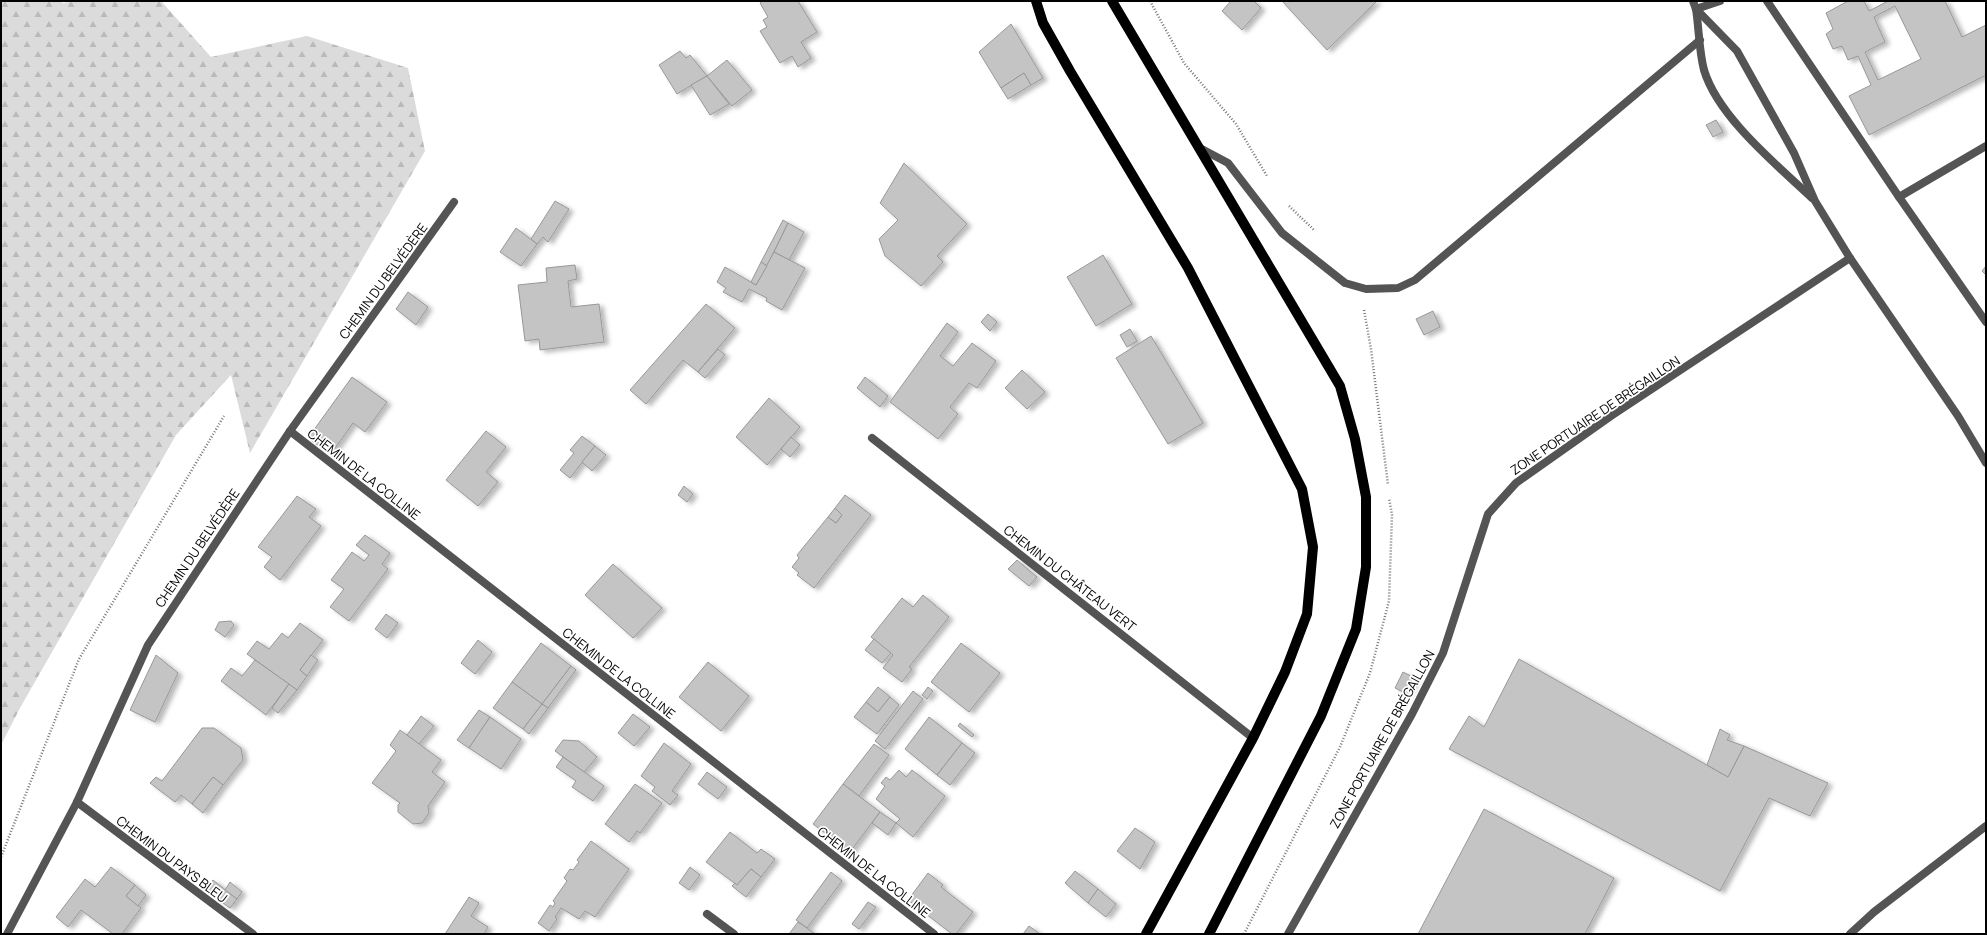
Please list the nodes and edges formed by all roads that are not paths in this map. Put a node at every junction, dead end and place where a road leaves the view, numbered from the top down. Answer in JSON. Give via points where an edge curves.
{"nodes":[{"id":1,"x":1036,"y":1,"type":"edge"},
{"id":2,"x":1112,"y":1,"type":"edge"},
{"id":3,"x":1720,"y":1,"type":"edge"},
{"id":4,"x":1767,"y":1,"type":"edge"},
{"id":5,"x":1695,"y":5,"type":"edge"},
{"id":6,"x":1700,"y":40,"type":"junction"},
{"id":7,"x":1986,"y":146,"type":"edge"},
{"id":8,"x":1198,"y":147,"type":"junction"},
{"id":9,"x":1899,"y":197,"type":"junction"},
{"id":10,"x":1815,"y":201,"type":"junction"},
{"id":11,"x":454,"y":202,"type":"dead end"},
{"id":12,"x":1850,"y":258,"type":"junction"},
{"id":13,"x":1986,"y":322,"type":"edge"},
{"id":14,"x":290,"y":431,"type":"junction"},
{"id":15,"x":872,"y":438,"type":"dead end"},
{"id":16,"x":1986,"y":463,"type":"edge"},
{"id":17,"x":1253,"y":738,"type":"junction"},
{"id":18,"x":77,"y":802,"type":"junction"},
{"id":19,"x":1986,"y":826,"type":"edge"},
{"id":20,"x":707,"y":914,"type":"dead end"},
{"id":21,"x":6,"y":934,"type":"edge"},
{"id":22,"x":253,"y":934,"type":"edge"},
{"id":23,"x":734,"y":934,"type":"edge"},
{"id":24,"x":934,"y":934,"type":"edge"},
{"id":25,"x":1146,"y":934,"type":"edge"},
{"id":26,"x":1209,"y":934,"type":"edge"},
{"id":27,"x":1288,"y":934,"type":"edge"},
{"id":28,"x":1850,"y":934,"type":"edge"}],
"edges":[{"from":1,"to":17,"type":"main road","via":[[1043,22],[1070,72],[1188,268],[1302,489],[1313,547],[1307,614],[1285,672]]},
{"from":2,"to":8,"type":"main road"},
{"from":3,"to":5,"type":"street"},
{"from":4,"to":9,"type":"street"},
{"from":5,"to":6,"type":"street"},
{"from":5,"to":10,"type":"street","via":[[1737,51],[1794,153]]},
{"from":6,"to":8,"type":"street","via":[[1415,280],[1398,288],[1366,289],[1345,283],[1282,233],[1228,163]]},
{"from":6,"to":10,"type":"street","via":[[1704,69],[1713,93],[1752,142]]},
{"from":7,"to":9,"type":"street"},
{"from":8,"to":26,"type":"main road","via":[[1340,386],[1366,496],[1366,567],[1356,629],[1321,716]]},
{"from":9,"to":13,"type":"street"},
{"from":10,"to":12,"type":"street"},
{"from":11,"to":14,"type":"street","name":"CHEMIN DU BELVÉDÈRE"},
{"from":12,"to":16,"type":"street","via":[[1958,416]]},
{"from":12,"to":27,"type":"street","name":"ZONE PORTUAIRE DE BRÉGAILLON","via":[[1611,416],[1516,483],[1488,514],[1443,653],[1412,714]]},
{"from":14,"to":18,"type":"street","name":"CHEMIN DU BELVÉDÈRE","via":[[148,645]]},
{"from":14,"to":24,"type":"street","name":"CHEMIN DE LA COLLINE"},
{"from":15,"to":17,"type":"street","name":"CHEMIN DU CHÂTEAU VERT"},
{"from":17,"to":25,"type":"main road"},
{"from":18,"to":21,"type":"street","name":"CHEMIN DU BELVÉDÈRE"},
{"from":18,"to":22,"type":"street","name":"CHEMIN DU PAYS BLEU"},
{"from":19,"to":28,"type":"street","via":[[1874,912]]},
{"from":20,"to":23,"type":"street"}]}
